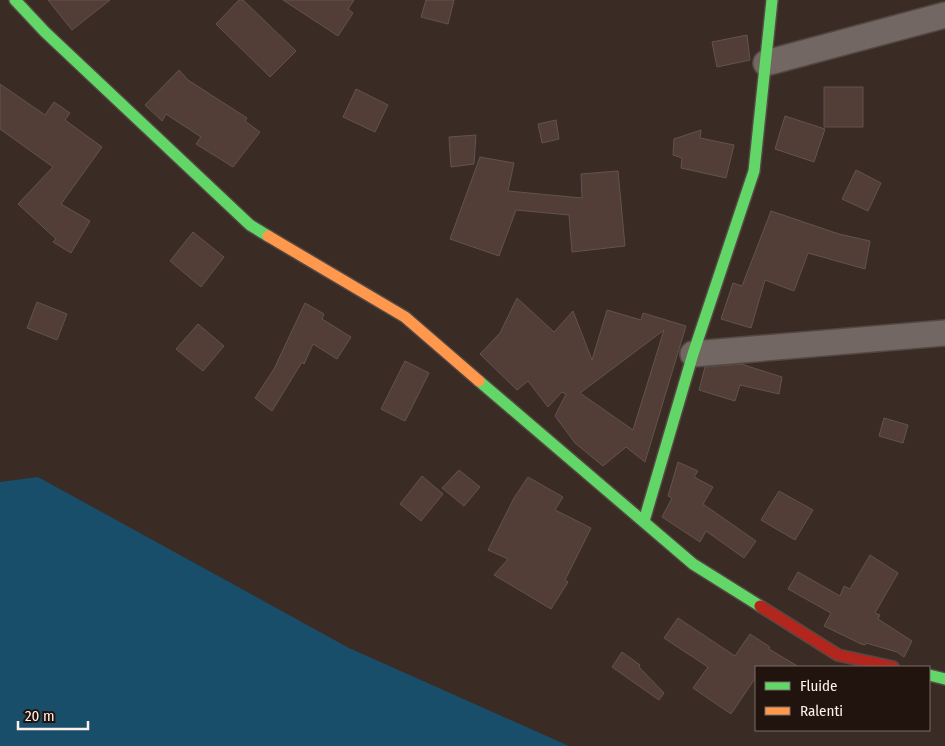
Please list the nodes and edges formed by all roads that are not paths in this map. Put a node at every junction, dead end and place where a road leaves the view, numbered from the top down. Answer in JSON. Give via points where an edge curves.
{"nodes":[{"id":1,"x":15,"y":0,"type":"edge"},
{"id":2,"x":772,"y":0,"type":"edge"},
{"id":3,"x":945,"y":15,"type":"edge"},
{"id":4,"x":766,"y":63,"type":"junction"},
{"id":5,"x":945,"y":333,"type":"edge"},
{"id":6,"x":693,"y":354,"type":"junction"},
{"id":7,"x":644,"y":521,"type":"junction"},
{"id":8,"x":888,"y":666,"type":"edge"},
{"id":9,"x":930,"y":675,"type":"edge"},
{"id":10,"x":945,"y":679,"type":"edge"}],
"edges":[{"from":1,"to":7,"type":"main road","via":[[250,225],[405,316]]},
{"from":2,"to":4,"type":"main road"},
{"from":3,"to":4,"type":"street"},
{"from":4,"to":6,"type":"main road","via":[[754,171]]},
{"from":5,"to":6,"type":"street"},
{"from":6,"to":7,"type":"main road"},
{"from":7,"to":8,"type":"main road","via":[[693,564],[838,655]]},
{"from":9,"to":10,"type":"main road"}]}
